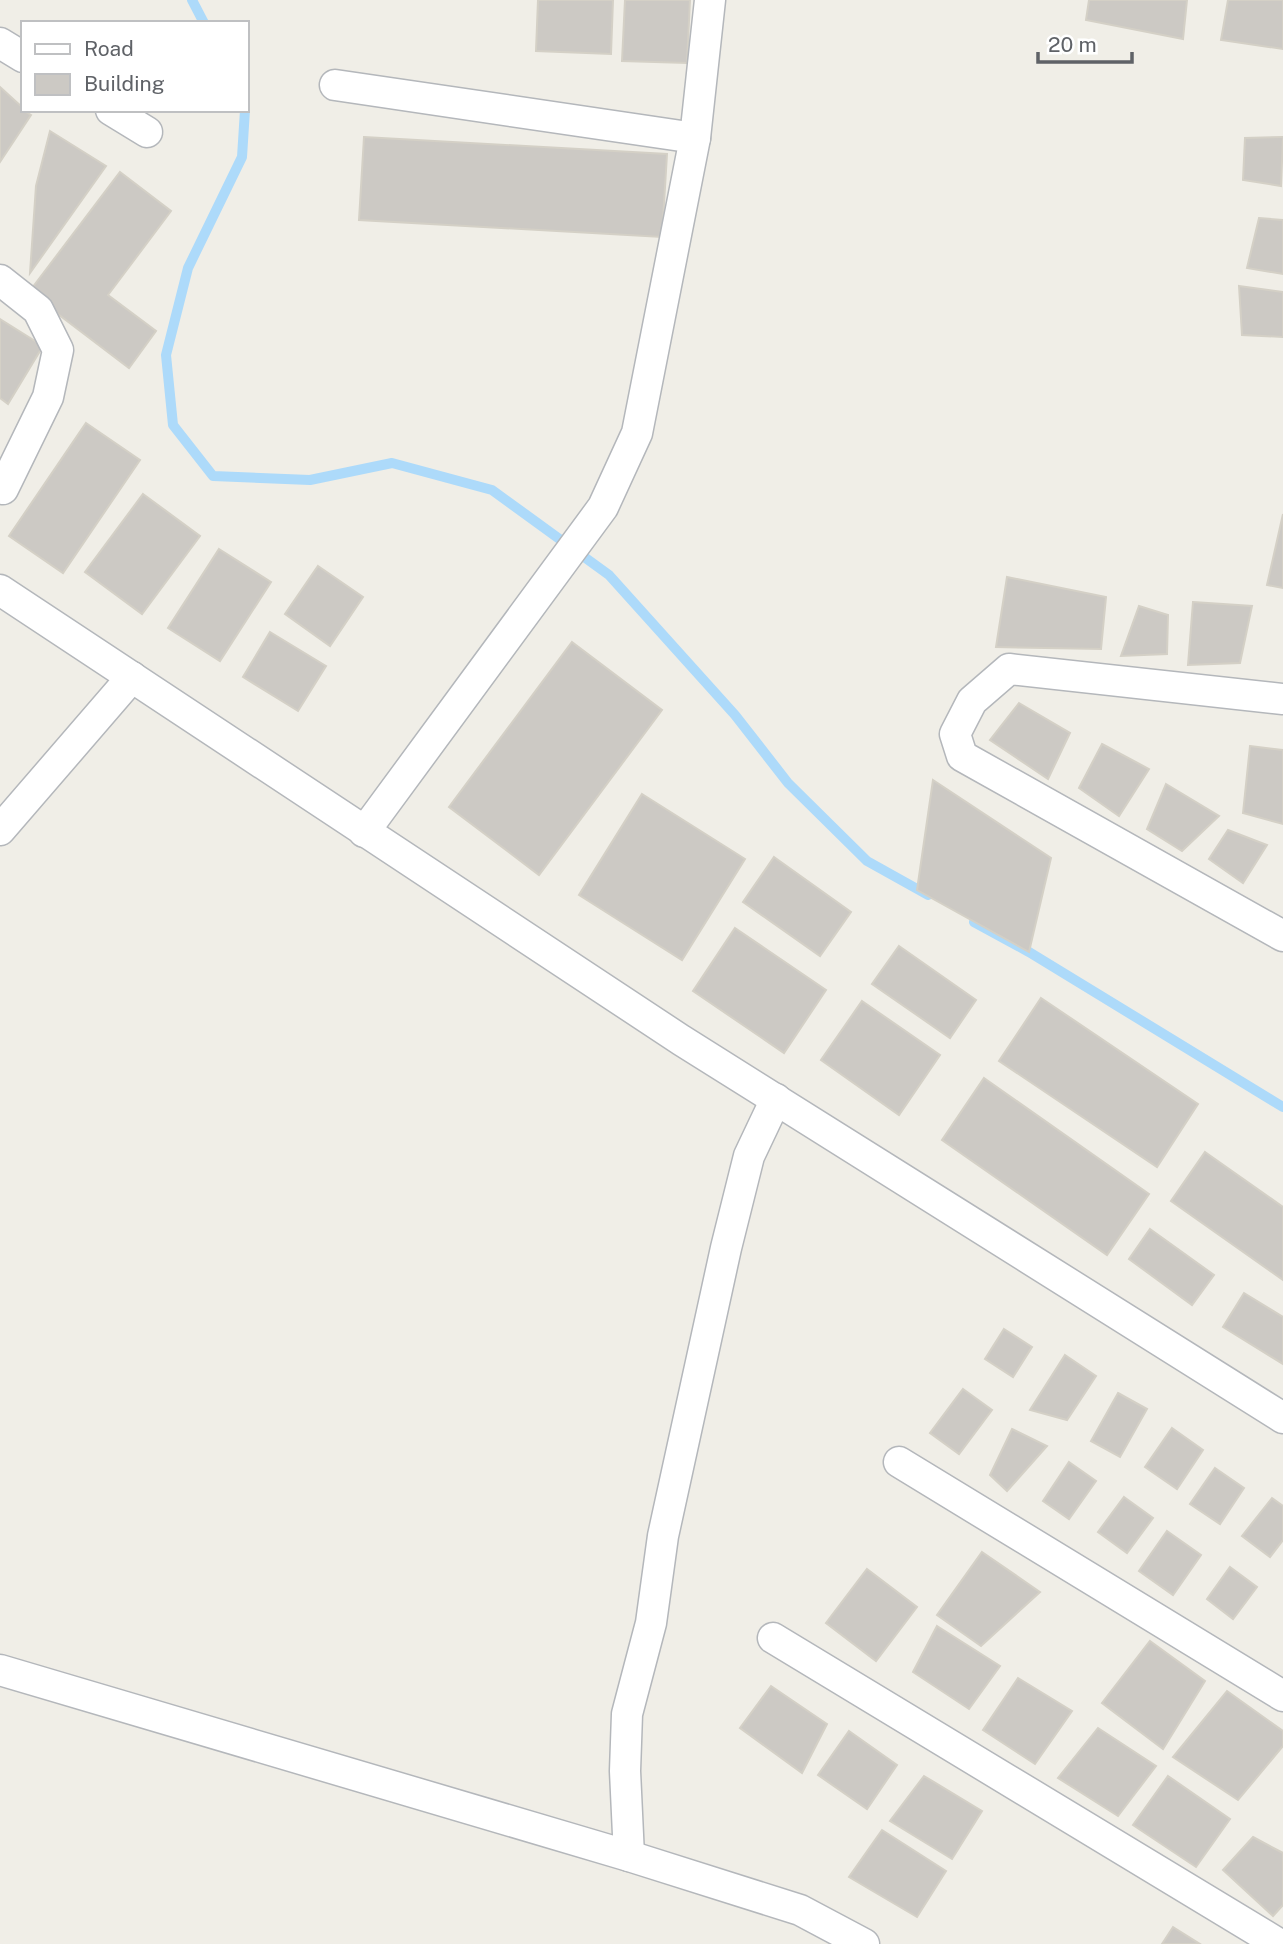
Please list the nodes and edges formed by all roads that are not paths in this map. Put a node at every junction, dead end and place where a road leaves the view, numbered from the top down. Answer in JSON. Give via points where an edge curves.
{"nodes":[{"id":1,"x":710,"y":0,"type":"edge"},
{"id":2,"x":0,"y":43,"type":"edge"},
{"id":3,"x":21,"y":56,"type":"edge"},
{"id":4,"x":334,"y":85,"type":"dead end"},
{"id":5,"x":114,"y":112,"type":"edge"},
{"id":6,"x":147,"y":132,"type":"dead end"},
{"id":7,"x":695,"y":138,"type":"junction"},
{"id":8,"x":0,"y":279,"type":"edge"},
{"id":9,"x":3,"y":489,"type":"dead end"},
{"id":10,"x":0,"y":590,"type":"edge"},
{"id":11,"x":132,"y":677,"type":"junction"},
{"id":12,"x":1283,"y":699,"type":"edge"},
{"id":13,"x":3,"y":822,"type":"edge"},
{"id":14,"x":364,"y":832,"type":"junction"},
{"id":15,"x":1283,"y":936,"type":"edge"},
{"id":16,"x":776,"y":1100,"type":"junction"},
{"id":17,"x":1283,"y":1418,"type":"edge"},
{"id":18,"x":899,"y":1462,"type":"dead end"},
{"id":19,"x":774,"y":1638,"type":"dead end"},
{"id":20,"x":0,"y":1670,"type":"edge"},
{"id":21,"x":1283,"y":1696,"type":"edge"},
{"id":22,"x":629,"y":1856,"type":"junction"},
{"id":23,"x":864,"y":1944,"type":"edge"},
{"id":24,"x":1279,"y":1944,"type":"edge"}],
"edges":[{"from":1,"to":7,"type":"street"},
{"from":2,"to":3,"type":"street"},
{"from":4,"to":7,"type":"street"},
{"from":5,"to":6,"type":"street"},
{"from":7,"to":14,"type":"street","via":[[637,433],[603,507]]},
{"from":8,"to":9,"type":"street","via":[[38,310],[58,350],[48,397]]},
{"from":10,"to":11,"type":"street"},
{"from":11,"to":13,"type":"street"},
{"from":11,"to":14,"type":"street"},
{"from":12,"to":15,"type":"street","via":[[1009,669],[972,701],[955,734],[962,756]]},
{"from":14,"to":16,"type":"street"},
{"from":16,"to":17,"type":"street"},
{"from":16,"to":22,"type":"street","via":[[749,1156],[726,1248],[663,1536],[651,1623],[627,1714]]},
{"from":18,"to":21,"type":"street"},
{"from":19,"to":24,"type":"street"},
{"from":20,"to":22,"type":"street"},
{"from":22,"to":23,"type":"street","via":[[800,1910]]}]}
